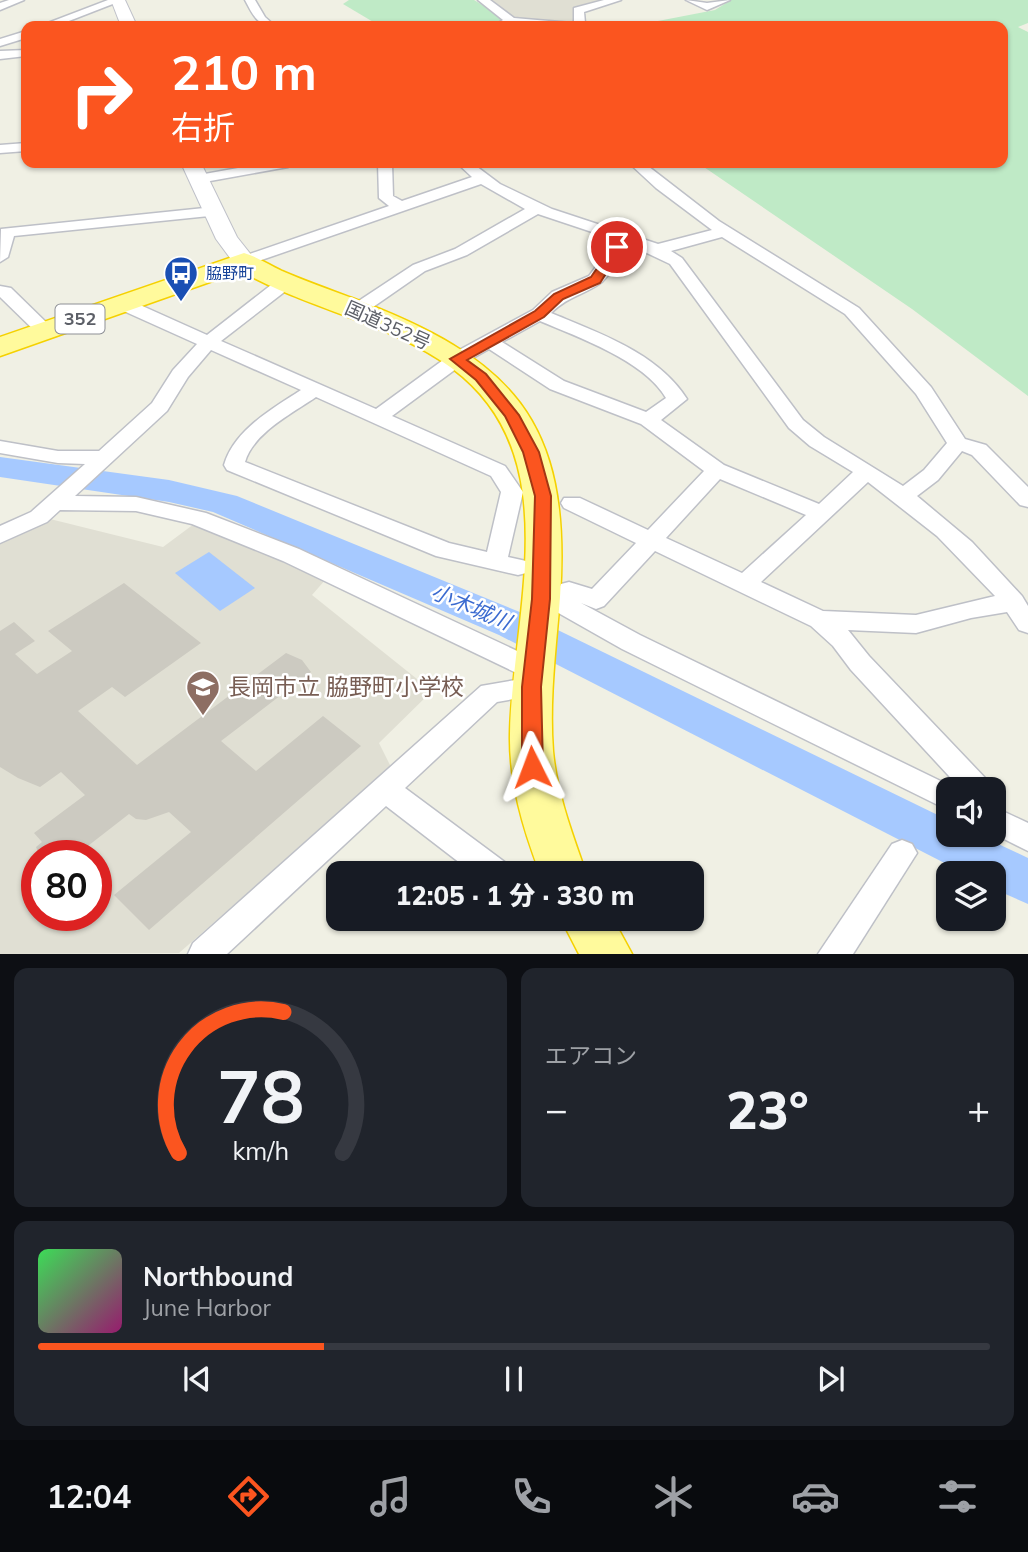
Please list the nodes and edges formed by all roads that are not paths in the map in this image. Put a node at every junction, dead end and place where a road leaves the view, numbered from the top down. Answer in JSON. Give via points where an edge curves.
{"nodes":[{"id":1,"x":19,"y":0,"type":"edge"},
{"id":2,"x":118,"y":0,"type":"edge"},
{"id":3,"x":250,"y":0,"type":"edge"},
{"id":4,"x":483,"y":0,"type":"edge"},
{"id":5,"x":616,"y":0,"type":"edge"},
{"id":6,"x":691,"y":0,"type":"edge"},
{"id":7,"x":725,"y":0,"type":"edge"},
{"id":8,"x":0,"y":7,"type":"edge"},
{"id":9,"x":60,"y":21,"type":"edge"},
{"id":10,"x":127,"y":21,"type":"edge"},
{"id":11,"x":262,"y":21,"type":"edge"},
{"id":12,"x":511,"y":21,"type":"edge"},
{"id":13,"x":580,"y":21,"type":"edge"},
{"id":14,"x":0,"y":30,"type":"edge"},
{"id":15,"x":21,"y":34,"type":"edge"},
{"id":16,"x":21,"y":35,"type":"edge"},
{"id":17,"x":0,"y":43,"type":"edge"},
{"id":18,"x":21,"y":53,"type":"edge"},
{"id":19,"x":0,"y":55,"type":"edge"},
{"id":20,"x":21,"y":147,"type":"edge"},
{"id":21,"x":0,"y":149,"type":"edge"},
{"id":22,"x":230,"y":168,"type":"edge"},
{"id":23,"x":386,"y":168,"type":"edge"},
{"id":24,"x":469,"y":168,"type":"edge"},
{"id":25,"x":642,"y":168,"type":"edge"},
{"id":26,"x":195,"y":171,"type":"edge"},
{"id":27,"x":481,"y":179,"type":"junction"},
{"id":28,"x":400,"y":206,"type":"junction"},
{"id":29,"x":537,"y":209,"type":"junction"},
{"id":30,"x":214,"y":212,"type":"junction"},
{"id":31,"x":725,"y":231,"type":"junction"},
{"id":32,"x":627,"y":239,"type":"junction"},
{"id":33,"x":658,"y":249,"type":"junction"},
{"id":34,"x":0,"y":257,"type":"edge"},
{"id":35,"x":244,"y":261,"type":"junction"},
{"id":36,"x":286,"y":282,"type":"junction"},
{"id":37,"x":0,"y":291,"type":"edge"},
{"id":38,"x":123,"y":304,"type":"junction"},
{"id":39,"x":357,"y":310,"type":"junction"},
{"id":40,"x":539,"y":314,"type":"junction"},
{"id":41,"x":45,"y":331,"type":"junction"},
{"id":42,"x":489,"y":341,"type":"junction"},
{"id":43,"x":209,"y":342,"type":"junction"},
{"id":44,"x":0,"y":346,"type":"edge"},
{"id":45,"x":457,"y":359,"type":"junction"},
{"id":46,"x":316,"y":389,"type":"junction"},
{"id":47,"x":378,"y":418,"type":"junction"},
{"id":48,"x":648,"y":420,"type":"junction"},
{"id":49,"x":958,"y":443,"type":"junction"},
{"id":50,"x":0,"y":447,"type":"edge"},
{"id":51,"x":102,"y":460,"type":"junction"},
{"id":52,"x":717,"y":470,"type":"junction"},
{"id":53,"x":866,"y":472,"type":"junction"},
{"id":54,"x":903,"y":496,"type":"junction"},
{"id":55,"x":1028,"y":500,"type":"edge"},
{"id":56,"x":57,"y":501,"type":"junction"},
{"id":57,"x":572,"y":503,"type":"dead end"},
{"id":58,"x":821,"y":513,"type":"junction"},
{"id":59,"x":0,"y":535,"type":"edge"},
{"id":60,"x":652,"y":540,"type":"junction"},
{"id":61,"x":496,"y":561,"type":"junction"},
{"id":62,"x":518,"y":567,"type":"dead end"},
{"id":63,"x":746,"y":583,"type":"junction"},
{"id":64,"x":550,"y":593,"type":"junction"},
{"id":65,"x":1013,"y":602,"type":"junction"},
{"id":66,"x":820,"y":620,"type":"junction"},
{"id":67,"x":1028,"y":624,"type":"edge"},
{"id":68,"x":534,"y":671,"type":"junction"},
{"id":69,"x":967,"y":777,"type":"edge"},
{"id":70,"x":385,"y":789,"type":"junction"},
{"id":71,"x":936,"y":792,"type":"edge"},
{"id":72,"x":1006,"y":825,"type":"edge"},
{"id":73,"x":1028,"y":838,"type":"edge"},
{"id":74,"x":902,"y":853,"type":"dead end"},
{"id":75,"x":479,"y":861,"type":"edge"},
{"id":76,"x":559,"y":861,"type":"edge"},
{"id":77,"x":204,"y":954,"type":"edge"},
{"id":78,"x":834,"y":954,"type":"edge"}],
"edges":[{"from":1,"to":8,"type":"street"},
{"from":2,"to":9,"type":"street"},
{"from":2,"to":10,"type":"main road"},
{"from":3,"to":11,"type":"street"},
{"from":4,"to":12,"type":"street"},
{"from":5,"to":13,"type":"street","via":[[578,10]]},
{"from":6,"to":7,"type":"street","via":[[707,7]]},
{"from":14,"to":15,"type":"street"},
{"from":16,"to":17,"type":"street"},
{"from":18,"to":19,"type":"street"},
{"from":20,"to":21,"type":"street"},
{"from":22,"to":26,"type":"street"},
{"from":23,"to":28,"type":"street","via":[[386,198]]},
{"from":24,"to":27,"type":"street"},
{"from":25,"to":31,"type":"street"},
{"from":26,"to":30,"type":"main road"},
{"from":27,"to":28,"type":"street"},
{"from":27,"to":29,"type":"street"},
{"from":28,"to":35,"type":"street"},
{"from":29,"to":32,"type":"street"},
{"from":29,"to":39,"type":"street","via":[[461,252],[419,268]]},
{"from":30,"to":34,"type":"street","via":[[7,232]]},
{"from":30,"to":35,"type":"main road"},
{"from":31,"to":33,"type":"street"},
{"from":31,"to":49,"type":"street","via":[[853,312],[924,391]]},
{"from":32,"to":33,"type":"street"},
{"from":32,"to":40,"type":"street","via":[[595,280],[558,296]]},
{"from":33,"to":53,"type":"street","via":[[677,261],[796,424]]},
{"from":35,"to":36,"type":"highway","name":"国道352号"},
{"from":35,"to":38,"type":"highway","number":"352"},
{"from":36,"to":39,"type":"highway","name":"国道352号"},
{"from":36,"to":43,"type":"street"},
{"from":37,"to":41,"type":"street"},
{"from":38,"to":41,"type":"highway","number":"352"},
{"from":38,"to":43,"type":"street"},
{"from":39,"to":45,"type":"highway","name":"国道352号","via":[[407,330]]},
{"from":40,"to":42,"type":"street"},
{"from":40,"to":48,"type":"street","via":[[636,359],[675,393],[677,399]]},
{"from":41,"to":44,"type":"highway","number":"352"},
{"from":42,"to":45,"type":"street"},
{"from":42,"to":48,"type":"street","via":[[557,385]]},
{"from":43,"to":46,"type":"street"},
{"from":43,"to":51,"type":"street","via":[[180,374],[160,407]]},
{"from":45,"to":47,"type":"street"},
{"from":45,"to":64,"type":"highway","name":"国道352号","via":[[498,395],[531,452],[543,496]]},
{"from":46,"to":47,"type":"street"},
{"from":46,"to":61,"type":"street","via":[[256,431],[234,465],[444,550]]},
{"from":47,"to":61,"type":"street","via":[[506,472],[512,492]]},
{"from":48,"to":52,"type":"street"},
{"from":49,"to":54,"type":"street","via":[[931,475]]},
{"from":49,"to":55,"type":"street","via":[[979,450]]},
{"from":50,"to":51,"type":"street"},
{"from":51,"to":56,"type":"street"},
{"from":52,"to":58,"type":"street"},
{"from":52,"to":60,"type":"street"},
{"from":53,"to":54,"type":"street"},
{"from":53,"to":58,"type":"street"},
{"from":54,"to":65,"type":"street","via":[[974,557]]},
{"from":56,"to":59,"type":"street","via":[[39,517]]},
{"from":56,"to":68,"type":"street","via":[[136,504],[198,518],[291,555]]},
{"from":57,"to":60,"type":"street"},
{"from":58,"to":63,"type":"street"},
{"from":60,"to":63,"type":"street"},
{"from":60,"to":64,"type":"street","via":[[596,600]]},
{"from":61,"to":62,"type":"street"},
{"from":63,"to":66,"type":"street"},
{"from":64,"to":68,"type":"highway","name":"国道352号"},
{"from":64,"to":71,"type":"street","via":[[643,648]]},
{"from":65,"to":66,"type":"street","via":[[916,624]]},
{"from":65,"to":67,"type":"street"},
{"from":66,"to":69,"type":"street"},
{"from":68,"to":70,"type":"street","via":[[490,693]]},
{"from":68,"to":76,"type":"highway","name":"国道352号","via":[[532,767]]},
{"from":70,"to":75,"type":"street"},
{"from":70,"to":77,"type":"street"},
{"from":72,"to":73,"type":"street"},
{"from":74,"to":78,"type":"street"}]}
